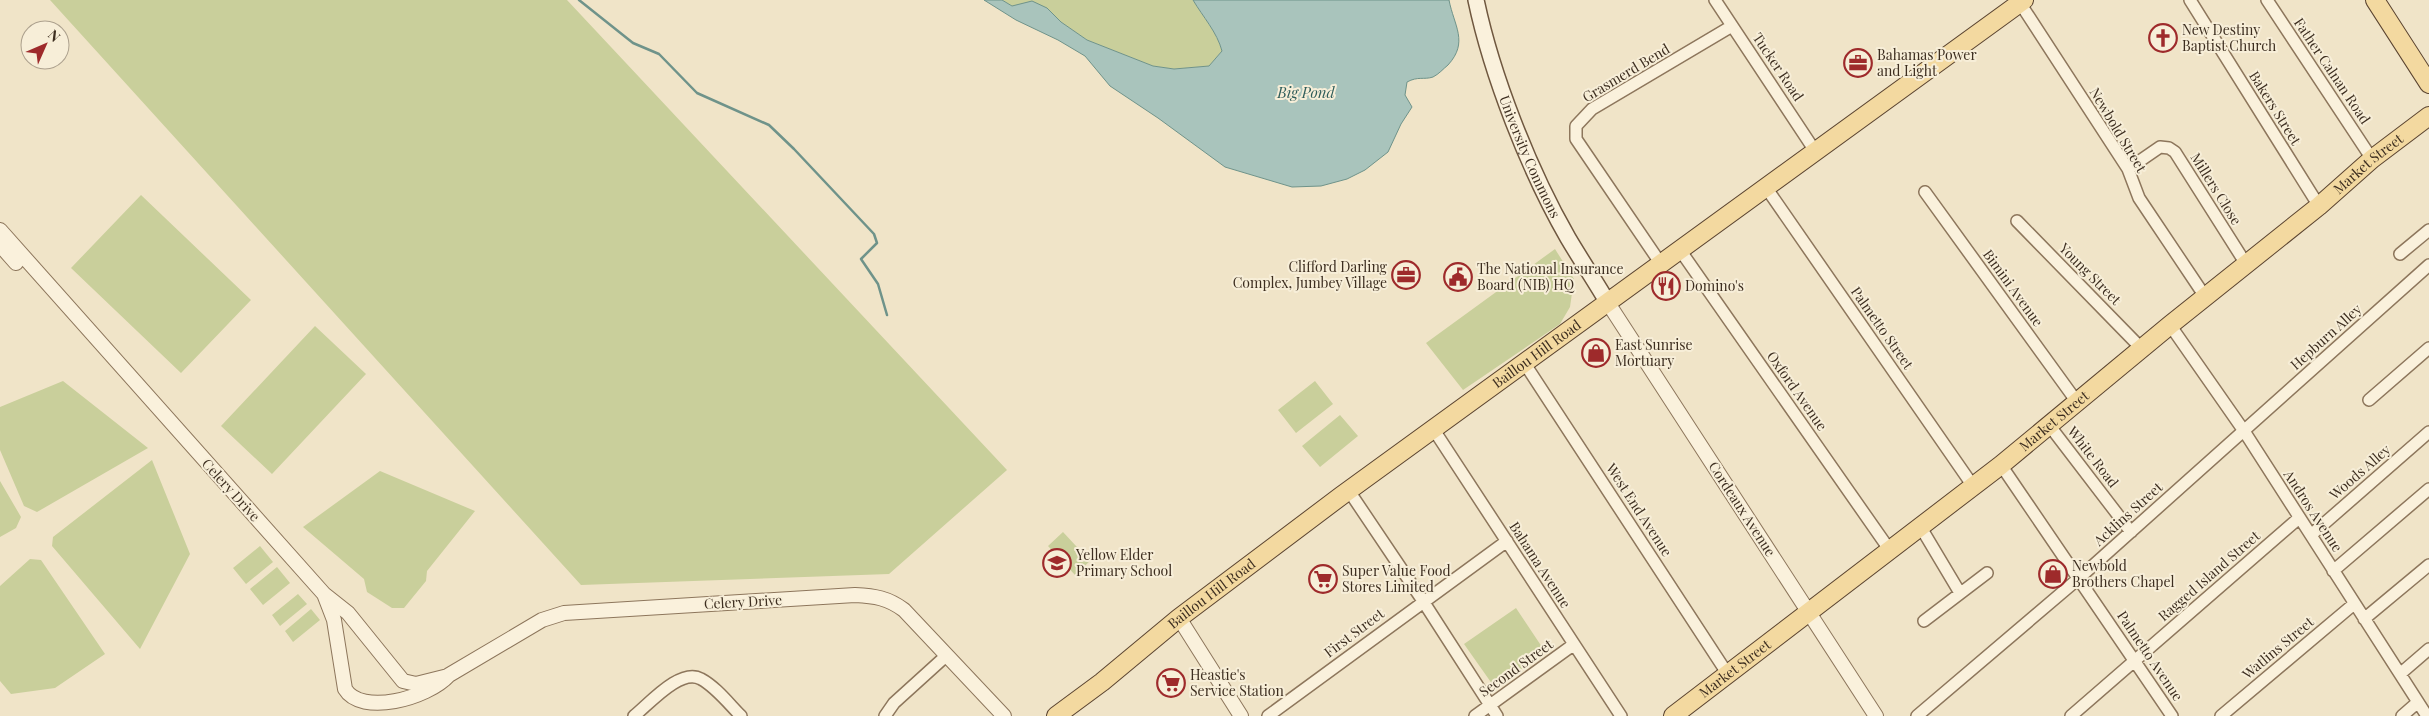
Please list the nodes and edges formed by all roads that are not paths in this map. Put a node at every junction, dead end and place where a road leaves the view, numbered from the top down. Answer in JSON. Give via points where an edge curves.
{"nodes":[{"id":1,"x":1476,"y":0,"type":"edge"},
{"id":2,"x":1715,"y":0,"type":"edge"},
{"id":3,"x":2190,"y":0,"type":"edge"},
{"id":4,"x":2267,"y":0,"type":"edge"},
{"id":5,"x":2375,"y":0,"type":"edge"},
{"id":6,"x":2022,"y":2,"type":"edge"},
{"id":7,"x":1732,"y":26,"type":"junction"},
{"id":8,"x":2429,"y":84,"type":"edge"},
{"id":9,"x":2429,"y":116,"type":"edge"},
{"id":10,"x":1816,"y":151,"type":"junction"},
{"id":11,"x":2372,"y":159,"type":"junction"},
{"id":12,"x":2128,"y":169,"type":"junction"},
{"id":13,"x":1765,"y":186,"type":"junction"},
{"id":14,"x":1925,"y":192,"type":"dead end"},
{"id":15,"x":2318,"y":206,"type":"junction"},
{"id":16,"x":2017,"y":221,"type":"dead end"},
{"id":17,"x":0,"y":230,"type":"edge"},
{"id":18,"x":2429,"y":230,"type":"edge"},
{"id":19,"x":0,"y":245,"type":"edge"},
{"id":20,"x":1680,"y":250,"type":"junction"},
{"id":21,"x":2400,"y":254,"type":"dead end"},
{"id":22,"x":1661,"y":264,"type":"junction"},
{"id":23,"x":2246,"y":264,"type":"junction"},
{"id":24,"x":2429,"y":265,"type":"edge"},
{"id":25,"x":2206,"y":298,"type":"junction"},
{"id":26,"x":1608,"y":303,"type":"junction"},
{"id":27,"x":2170,"y":325,"type":"junction"},
{"id":28,"x":2429,"y":348,"type":"edge"},
{"id":29,"x":2142,"y":349,"type":"junction"},
{"id":30,"x":1525,"y":364,"type":"junction"},
{"id":31,"x":138,"y":387,"type":"junction"},
{"id":32,"x":2369,"y":400,"type":"dead end"},
{"id":33,"x":2077,"y":402,"type":"junction"},
{"id":34,"x":2049,"y":425,"type":"junction"},
{"id":35,"x":1434,"y":430,"type":"junction"},
{"id":36,"x":2244,"y":431,"type":"junction"},
{"id":37,"x":2429,"y":432,"type":"edge"},
{"id":38,"x":2001,"y":465,"type":"junction"},
{"id":39,"x":1973,"y":486,"type":"junction"},
{"id":40,"x":2429,"y":489,"type":"edge"},
{"id":41,"x":1349,"y":491,"type":"junction"},
{"id":42,"x":2299,"y":518,"type":"junction"},
{"id":43,"x":1920,"y":526,"type":"junction"},
{"id":44,"x":2131,"y":532,"type":"junction"},
{"id":45,"x":2311,"y":535,"type":"junction"},
{"id":46,"x":1507,"y":540,"type":"junction"},
{"id":47,"x":1890,"y":550,"type":"junction"},
{"id":48,"x":2429,"y":566,"type":"edge"},
{"id":49,"x":2333,"y":571,"type":"junction"},
{"id":50,"x":1987,"y":573,"type":"dead end"},
{"id":51,"x":2078,"y":579,"type":"junction"},
{"id":52,"x":1960,"y":593,"type":"junction"},
{"id":53,"x":324,"y":594,"type":"junction"},
{"id":54,"x":1423,"y":601,"type":"junction"},
{"id":55,"x":2354,"y":604,"type":"junction"},
{"id":56,"x":1808,"y":611,"type":"junction"},
{"id":57,"x":1179,"y":618,"type":"junction"},
{"id":58,"x":2364,"y":619,"type":"junction"},
{"id":59,"x":1924,"y":622,"type":"dead end"},
{"id":60,"x":1573,"y":645,"type":"junction"},
{"id":61,"x":2429,"y":649,"type":"edge"},
{"id":62,"x":947,"y":655,"type":"junction"},
{"id":63,"x":2135,"y":660,"type":"junction"},
{"id":64,"x":1727,"y":673,"type":"junction"},
{"id":65,"x":2400,"y":674,"type":"junction"},
{"id":66,"x":449,"y":675,"type":"junction"},
{"id":67,"x":2418,"y":702,"type":"junction"},
{"id":68,"x":1490,"y":706,"type":"junction"},
{"id":69,"x":634,"y":716,"type":"edge"},
{"id":70,"x":741,"y":716,"type":"edge"},
{"id":71,"x":885,"y":716,"type":"edge"},
{"id":72,"x":1004,"y":716,"type":"edge"},
{"id":73,"x":1056,"y":716,"type":"edge"},
{"id":74,"x":1241,"y":716,"type":"edge"},
{"id":75,"x":1268,"y":716,"type":"edge"},
{"id":76,"x":1476,"y":716,"type":"edge"},
{"id":77,"x":1497,"y":716,"type":"edge"},
{"id":78,"x":1621,"y":716,"type":"edge"},
{"id":79,"x":1672,"y":716,"type":"edge"},
{"id":80,"x":1876,"y":716,"type":"edge"},
{"id":81,"x":1917,"y":716,"type":"edge"},
{"id":82,"x":2071,"y":716,"type":"edge"},
{"id":83,"x":2172,"y":716,"type":"edge"},
{"id":84,"x":2221,"y":716,"type":"edge"},
{"id":85,"x":2402,"y":716,"type":"edge"},
{"id":86,"x":2427,"y":716,"type":"edge"}],
"edges":[{"from":1,"to":26,"type":"main road","name":"University Commons","via":[[1503,91],[1535,169],[1567,237]]},
{"from":2,"to":7,"type":"street","name":"Tucker Road"},
{"from":3,"to":15,"type":"street","name":"Bakers Street"},
{"from":4,"to":11,"type":"street","name":"Father Calnan Road"},
{"from":5,"to":8,"type":"main road"},
{"from":6,"to":10,"type":"main road","name":"Baillou Hill Road"},
{"from":6,"to":12,"type":"street","name":"Newbold Street"},
{"from":7,"to":10,"type":"street","name":"Tucker Road"},
{"from":7,"to":22,"type":"street","name":"Grasmerd Bend","via":[[1592,109],[1576,126],[1576,139]]},
{"from":9,"to":11,"type":"main road","name":"Market Street"},
{"from":10,"to":13,"type":"main road","name":"Baillou Hill Road"},
{"from":11,"to":15,"type":"main road","name":"Market Street"},
{"from":12,"to":23,"type":"street","name":"Millers Close","via":[[2160,147],[2175,152]]},
{"from":12,"to":25,"type":"street","name":"Newbold Street","via":[[2139,198]]},
{"from":13,"to":20,"type":"main road","name":"Baillou Hill Road"},
{"from":13,"to":39,"type":"street","name":"Palmetto Street"},
{"from":14,"to":33,"type":"street","name":"Bimini Avenue"},
{"from":15,"to":23,"type":"main road","name":"Market Street"},
{"from":16,"to":29,"type":"street","name":"Young Street"},
{"from":17,"to":31,"type":"street","name":"Celery Drive"},
{"from":18,"to":21,"type":"street"},
{"from":19,"to":31,"type":"street","name":"Celery Drive","via":[[107,359]]},
{"from":20,"to":22,"type":"main road","name":"Baillou Hill Road"},
{"from":20,"to":47,"type":"street","name":"Oxford Avenue"},
{"from":22,"to":26,"type":"main road","name":"Baillou Hill Road"},
{"from":23,"to":25,"type":"main road","name":"Market Street"},
{"from":24,"to":36,"type":"street","name":"Hepburn Alley"},
{"from":25,"to":27,"type":"main road","name":"Market Street"},
{"from":26,"to":30,"type":"main road","name":"Baillou Hill Road"},
{"from":26,"to":56,"type":"street","name":"Cordeaux Avenue"},
{"from":27,"to":29,"type":"main road","name":"Market Street"},
{"from":27,"to":36,"type":"street","name":"Andros Avenue"},
{"from":28,"to":32,"type":"street"},
{"from":29,"to":33,"type":"main road","name":"Market Street"},
{"from":30,"to":35,"type":"main road","name":"Baillou Hill Road"},
{"from":30,"to":64,"type":"street","name":"West End Avenue"},
{"from":31,"to":53,"type":"street","name":"Celery Drive"},
{"from":33,"to":34,"type":"main road","name":"Market Street"},
{"from":34,"to":38,"type":"main road","name":"Market Street"},
{"from":34,"to":44,"type":"street","name":"White Road"},
{"from":35,"to":41,"type":"main road","name":"Baillou Hill Road"},
{"from":35,"to":46,"type":"street","name":"Bahama Avenue"},
{"from":36,"to":42,"type":"street","name":"Andros Avenue"},
{"from":36,"to":44,"type":"street","name":"Acklins Street"},
{"from":37,"to":45,"type":"street","name":"Woods Alley"},
{"from":38,"to":39,"type":"main road","name":"Market Street"},
{"from":38,"to":51,"type":"street","name":"Palmetto Avenue"},
{"from":39,"to":43,"type":"main road","name":"Market Street"},
{"from":40,"to":49,"type":"street"},
{"from":41,"to":54,"type":"street"},
{"from":41,"to":57,"type":"main road","name":"Baillou Hill Road"},
{"from":42,"to":45,"type":"street","name":"Andros Avenue"},
{"from":42,"to":63,"type":"street","name":"Ragged Island Street"},
{"from":43,"to":47,"type":"main road","name":"Market Street"},
{"from":43,"to":52,"type":"street"},
{"from":44,"to":51,"type":"street","name":"Acklins Street"},
{"from":45,"to":49,"type":"street","name":"Andros Avenue"},
{"from":46,"to":54,"type":"street","name":"First Street"},
{"from":46,"to":60,"type":"street","name":"Bahama Avenue"},
{"from":47,"to":56,"type":"main road","name":"Market Street"},
{"from":48,"to":58,"type":"street"},
{"from":49,"to":55,"type":"street","name":"Andros Avenue"},
{"from":50,"to":52,"type":"street"},
{"from":51,"to":63,"type":"street","name":"Palmetto Avenue"},
{"from":51,"to":81,"type":"street","name":"Acklins Street"},
{"from":52,"to":59,"type":"street"},
{"from":53,"to":66,"type":"street","name":"Celery Drive","via":[[348,613],[403,680],[416,684]]},
{"from":53,"to":66,"type":"street","name":"Celery Drive","via":[[334,620],[345,688],[348,698],[356,705],[369,710],[410,703]]},
{"from":54,"to":68,"type":"street"},
{"from":54,"to":75,"type":"street","name":"First Street"},
{"from":55,"to":58,"type":"street","name":"Andros Avenue"},
{"from":55,"to":84,"type":"street","name":"Watlins Street"},
{"from":56,"to":64,"type":"main road","name":"Market Street"},
{"from":56,"to":80,"type":"street","name":"Cordeaux Avenue"},
{"from":57,"to":73,"type":"main road","name":"Baillou Hill Road"},
{"from":57,"to":74,"type":"street"},
{"from":58,"to":65,"type":"street","name":"Andros Avenue"},
{"from":60,"to":68,"type":"street","name":"Second Street"},
{"from":60,"to":78,"type":"street","name":"Bahama Avenue"},
{"from":61,"to":65,"type":"street"},
{"from":62,"to":66,"type":"street","name":"Celery Drive","via":[[904,610],[890,600],[855,595],[564,612],[542,620]]},
{"from":62,"to":71,"type":"street","via":[[894,703]]},
{"from":62,"to":72,"type":"street","name":"Celery Drive"},
{"from":63,"to":82,"type":"street","name":"Ragged Island Street"},
{"from":63,"to":83,"type":"street","name":"Palmetto Avenue"},
{"from":64,"to":79,"type":"main road","name":"Market Street"},
{"from":65,"to":67,"type":"street","name":"Andros Avenue"},
{"from":67,"to":85,"type":"street"},
{"from":67,"to":86,"type":"street","name":"Andros Avenue"},
{"from":68,"to":76,"type":"street","name":"Second Street"},
{"from":68,"to":77,"type":"street"},
{"from":69,"to":70,"type":"street","via":[[678,679],[691,675],[701,679]]}]}
